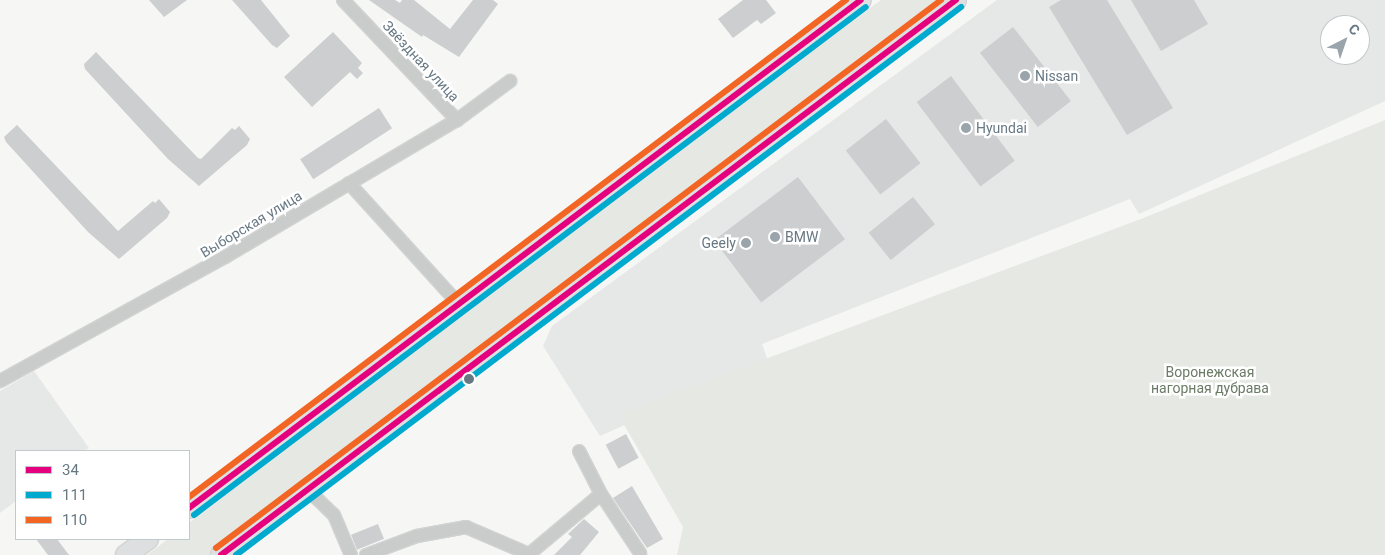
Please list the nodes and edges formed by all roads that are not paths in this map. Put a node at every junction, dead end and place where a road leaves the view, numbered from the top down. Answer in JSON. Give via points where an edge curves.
{"nodes":[{"id":1,"x":343,"y":0,"type":"edge"},
{"id":2,"x":860,"y":0,"type":"edge"},
{"id":3,"x":956,"y":0,"type":"edge"},
{"id":4,"x":510,"y":81,"type":"dead end"},
{"id":5,"x":457,"y":120,"type":"junction"},
{"id":6,"x":349,"y":183,"type":"junction"},
{"id":7,"x":458,"y":303,"type":"junction"},
{"id":8,"x":0,"y":381,"type":"edge"},
{"id":9,"x":579,"y":451,"type":"dead end"},
{"id":10,"x":307,"y":489,"type":"junction"},
{"id":11,"x":601,"y":494,"type":"junction"},
{"id":12,"x":190,"y":507,"type":"edge"},
{"id":13,"x":147,"y":540,"type":"edge"},
{"id":14,"x":528,"y":554,"type":"edge"},
{"id":15,"x":640,"y":554,"type":"dead end"},
{"id":16,"x":126,"y":555,"type":"edge"},
{"id":17,"x":221,"y":555,"type":"edge"},
{"id":18,"x":351,"y":555,"type":"edge"},
{"id":19,"x":366,"y":555,"type":"edge"}],
"edges":[{"from":1,"to":5,"type":"street","name":"Звёздная улица"},
{"from":2,"to":7,"type":"highway"},
{"from":3,"to":10,"type":"highway"},
{"from":4,"to":5,"type":"street","name":"Выборская улица"},
{"from":5,"to":6,"type":"street","name":"Выборская улица"},
{"from":6,"to":7,"type":"street"},
{"from":6,"to":8,"type":"street","name":"Выборская улица","via":[[226,257]]},
{"from":7,"to":12,"type":"highway"},
{"from":9,"to":11,"type":"street"},
{"from":10,"to":17,"type":"highway"},
{"from":10,"to":18,"type":"street","via":[[334,515]]},
{"from":11,"to":14,"type":"street","via":[[539,549]]},
{"from":11,"to":15,"type":"street"},
{"from":13,"to":16,"type":"highway"},
{"from":14,"to":19,"type":"street","via":[[466,527],[417,536]]}]}
